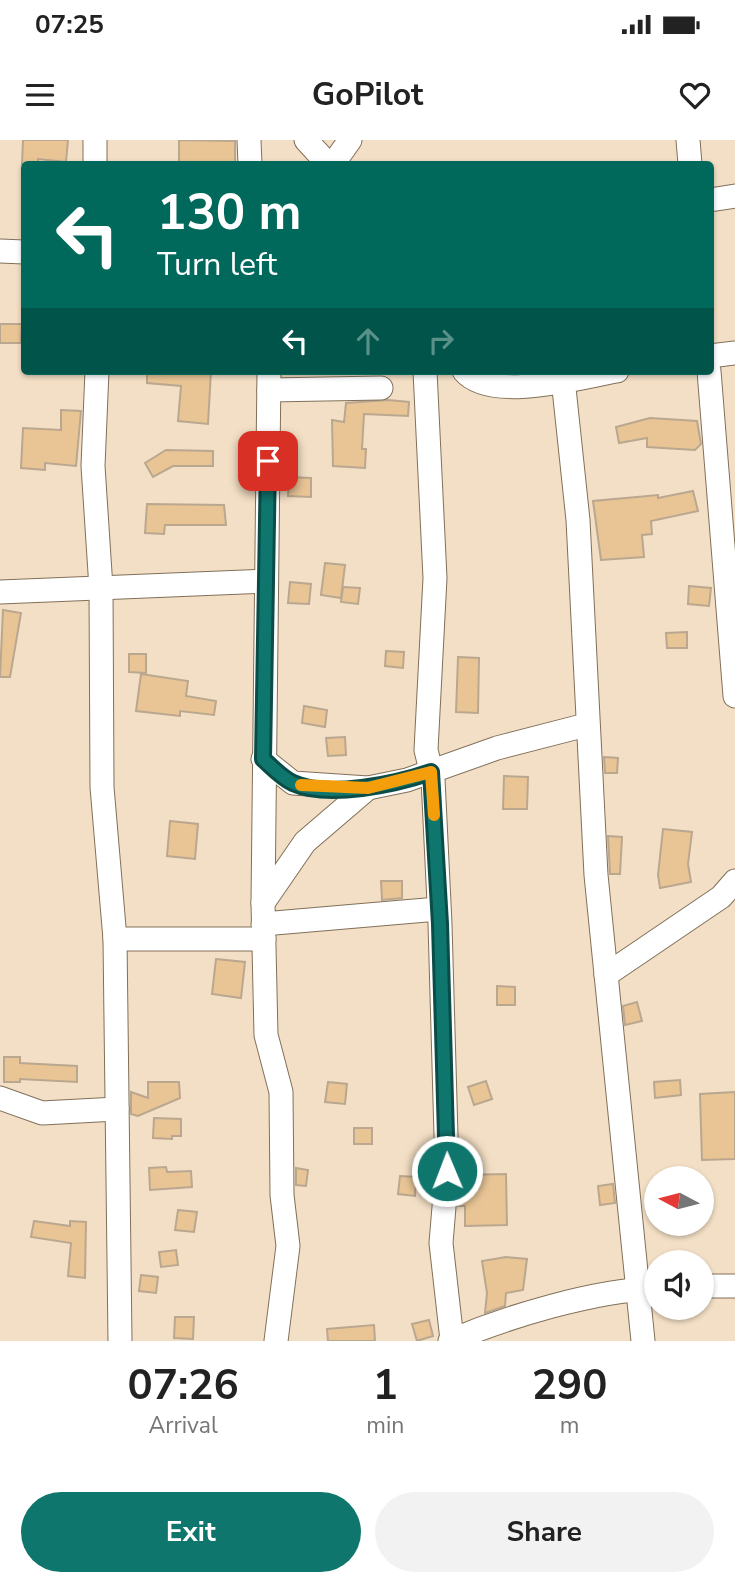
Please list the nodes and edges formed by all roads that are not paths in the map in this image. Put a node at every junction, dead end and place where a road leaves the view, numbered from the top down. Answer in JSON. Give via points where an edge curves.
{"nodes":[{"id":1,"x":96,"y":140,"type":"edge"},
{"id":2,"x":249,"y":140,"type":"edge"},
{"id":3,"x":306,"y":140,"type":"edge"},
{"id":4,"x":350,"y":140,"type":"edge"},
{"id":5,"x":688,"y":140,"type":"edge"},
{"id":6,"x":95,"y":161,"type":"edge"},
{"id":7,"x":250,"y":161,"type":"edge"},
{"id":8,"x":327,"y":161,"type":"edge"},
{"id":9,"x":332,"y":161,"type":"edge"},
{"id":10,"x":690,"y":161,"type":"edge"},
{"id":11,"x":735,"y":196,"type":"edge"},
{"id":12,"x":714,"y":199,"type":"edge"},
{"id":13,"x":0,"y":251,"type":"edge"},
{"id":14,"x":21,"y":252,"type":"edge"},
{"id":15,"x":735,"y":353,"type":"edge"},
{"id":16,"x":714,"y":356,"type":"edge"},
{"id":17,"x":97,"y":375,"type":"edge"},
{"id":18,"x":425,"y":375,"type":"edge"},
{"id":19,"x":469,"y":375,"type":"edge"},
{"id":20,"x":593,"y":375,"type":"edge"},
{"id":21,"x":709,"y":375,"type":"edge"},
{"id":22,"x":563,"y":380,"type":"junction"},
{"id":23,"x":269,"y":381,"type":"edge"},
{"id":24,"x":381,"y":388,"type":"dead end"},
{"id":25,"x":266,"y":581,"type":"junction"},
{"id":26,"x":101,"y":588,"type":"junction"},
{"id":27,"x":0,"y":592,"type":"edge"},
{"id":28,"x":735,"y":696,"type":"edge"},
{"id":29,"x":586,"y":725,"type":"junction"},
{"id":30,"x":263,"y":759,"type":"junction"},
{"id":31,"x":431,"y":772,"type":"junction"},
{"id":32,"x":368,"y":788,"type":"junction"},
{"id":33,"x":735,"y":881,"type":"edge"},
{"id":34,"x":438,"y":909,"type":"junction"},
{"id":35,"x":263,"y":922,"type":"junction"},
{"id":36,"x":115,"y":939,"type":"junction"},
{"id":37,"x":606,"y":975,"type":"junction"},
{"id":38,"x":0,"y":1098,"type":"edge"},
{"id":39,"x":117,"y":1109,"type":"junction"},
{"id":40,"x":644,"y":1266,"type":"edge"},
{"id":41,"x":714,"y":1286,"type":"edge"},
{"id":42,"x":735,"y":1286,"type":"edge"},
{"id":43,"x":644,"y":1290,"type":"edge"},
{"id":44,"x":645,"y":1320,"type":"edge"},
{"id":45,"x":120,"y":1341,"type":"edge"},
{"id":46,"x":276,"y":1341,"type":"edge"},
{"id":47,"x":451,"y":1341,"type":"edge"},
{"id":48,"x":643,"y":1341,"type":"edge"}],
"edges":[{"from":1,"to":6,"type":"street"},
{"from":2,"to":7,"type":"street"},
{"from":3,"to":8,"type":"street"},
{"from":4,"to":9,"type":"street"},
{"from":5,"to":10,"type":"street"},
{"from":11,"to":12,"type":"street"},
{"from":13,"to":14,"type":"street"},
{"from":15,"to":16,"type":"street"},
{"from":17,"to":26,"type":"street","via":[[93,466]]},
{"from":18,"to":31,"type":"street","via":[[435,578],[426,750]]},
{"from":19,"to":22,"type":"street","via":[[479,382],[505,387]]},
{"from":20,"to":22,"type":"street"},
{"from":21,"to":28,"type":"street"},
{"from":22,"to":29,"type":"street","via":[[578,520]]},
{"from":23,"to":24,"type":"street"},
{"from":23,"to":25,"type":"street"},
{"from":25,"to":26,"type":"street"},
{"from":25,"to":30,"type":"street"},
{"from":26,"to":27,"type":"street"},
{"from":26,"to":36,"type":"street","via":[[102,774]]},
{"from":29,"to":31,"type":"street","via":[[496,748]]},
{"from":29,"to":37,"type":"street"},
{"from":30,"to":32,"type":"street","via":[[293,783]]},
{"from":30,"to":35,"type":"street"},
{"from":31,"to":32,"type":"street"},
{"from":31,"to":34,"type":"street"},
{"from":32,"to":35,"type":"street","via":[[305,842]]},
{"from":33,"to":37,"type":"street","via":[[721,897]]},
{"from":34,"to":35,"type":"street"},
{"from":34,"to":47,"type":"street","via":[[447,1171],[441,1243]]},
{"from":35,"to":36,"type":"street"},
{"from":35,"to":46,"type":"street","via":[[267,1035],[281,1092],[282,1195],[288,1229]]},
{"from":36,"to":39,"type":"street"},
{"from":37,"to":40,"type":"street"},
{"from":38,"to":39,"type":"street","via":[[42,1113]]},
{"from":39,"to":45,"type":"street"},
{"from":41,"to":42,"type":"street"},
{"from":43,"to":47,"type":"street","via":[[523,1315]]},
{"from":44,"to":48,"type":"street"}]}
